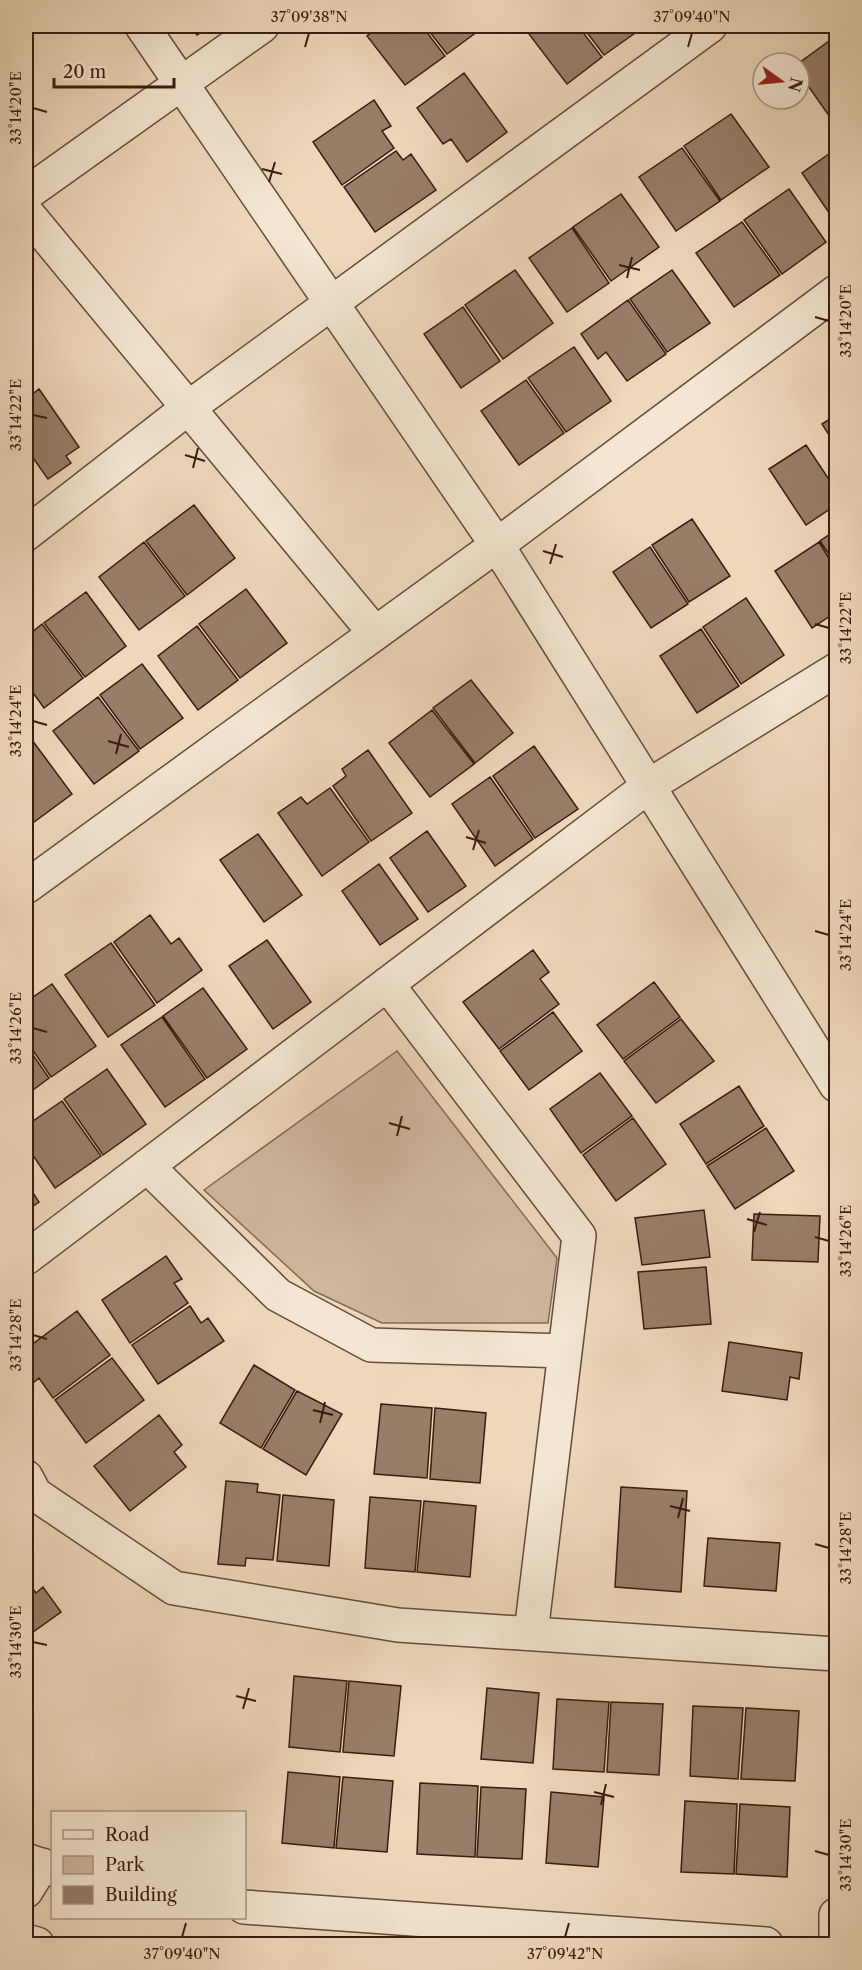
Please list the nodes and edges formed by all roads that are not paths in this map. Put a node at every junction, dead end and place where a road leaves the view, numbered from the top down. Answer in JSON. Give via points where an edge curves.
{"nodes":[{"id":1,"x":142,"y":26,"type":"edge"},
{"id":2,"x":262,"y":26,"type":"edge"},
{"id":3,"x":710,"y":26,"type":"edge"},
{"id":4,"x":182,"y":83,"type":"junction"},
{"id":5,"x":26,"y":194,"type":"edge"},
{"id":6,"x":26,"y":212,"type":"edge"},
{"id":7,"x":837,"y":291,"type":"edge"},
{"id":8,"x":332,"y":303,"type":"junction"},
{"id":9,"x":188,"y":408,"type":"junction"},
{"id":10,"x":26,"y":534,"type":"edge"},
{"id":11,"x":497,"y":545,"type":"junction"},
{"id":12,"x":374,"y":632,"type":"junction"},
{"id":13,"x":837,"y":670,"type":"edge"},
{"id":14,"x":650,"y":785,"type":"junction"},
{"id":15,"x":26,"y":887,"type":"edge"},
{"id":16,"x":387,"y":984,"type":"junction"},
{"id":17,"x":837,"y":1085,"type":"edge"},
{"id":18,"x":147,"y":1166,"type":"junction"},
{"id":19,"x":26,"y":1258,"type":"edge"},
{"id":20,"x":565,"y":1351,"type":"junction"},
{"id":21,"x":26,"y":1477,"type":"edge"},
{"id":22,"x":531,"y":1633,"type":"junction"},
{"id":23,"x":837,"y":1654,"type":"edge"},
{"id":24,"x":246,"y":1907,"type":"edge"},
{"id":25,"x":837,"y":1915,"type":"edge"},
{"id":26,"x":26,"y":1941,"type":"edge"},
{"id":27,"x":37,"y":1944,"type":"edge"},
{"id":28,"x":766,"y":1944,"type":"edge"},
{"id":29,"x":836,"y":1944,"type":"edge"}],
"edges":[{"from":1,"to":4,"type":"street"},
{"from":2,"to":4,"type":"street"},
{"from":3,"to":8,"type":"street"},
{"from":4,"to":5,"type":"street"},
{"from":4,"to":8,"type":"street"},
{"from":6,"to":9,"type":"street"},
{"from":7,"to":11,"type":"street"},
{"from":8,"to":9,"type":"street"},
{"from":8,"to":11,"type":"street"},
{"from":9,"to":10,"type":"street"},
{"from":9,"to":12,"type":"street"},
{"from":11,"to":12,"type":"street"},
{"from":11,"to":14,"type":"street"},
{"from":12,"to":15,"type":"street"},
{"from":13,"to":14,"type":"street"},
{"from":14,"to":16,"type":"street"},
{"from":14,"to":17,"type":"street"},
{"from":16,"to":18,"type":"street"},
{"from":16,"to":20,"type":"street","via":[[579,1236]]},
{"from":18,"to":19,"type":"street"},
{"from":18,"to":20,"type":"street","via":[[278,1295],[371,1345]]},
{"from":20,"to":22,"type":"street"},
{"from":21,"to":22,"type":"street","via":[[35,1494],[174,1588],[398,1624]]},
{"from":22,"to":23,"type":"street"},
{"from":24,"to":28,"type":"street"},
{"from":25,"to":29,"type":"street"},
{"from":26,"to":27,"type":"street"}]}
